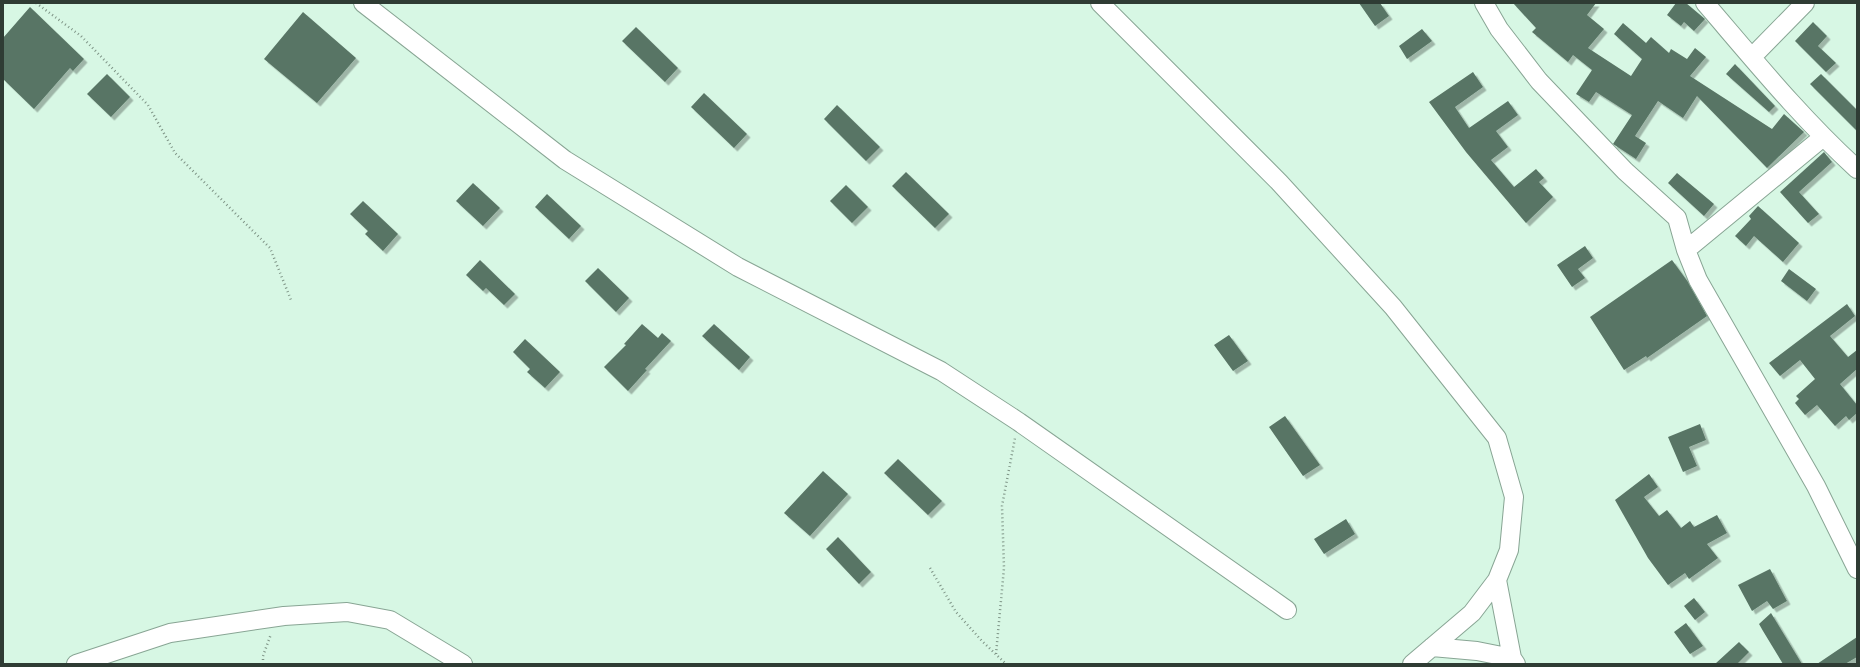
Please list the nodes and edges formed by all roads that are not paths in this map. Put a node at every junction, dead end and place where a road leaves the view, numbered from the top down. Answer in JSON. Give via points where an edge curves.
{"nodes":[{"id":1,"x":363,"y":3,"type":"edge"},
{"id":2,"x":1100,"y":3,"type":"edge"},
{"id":3,"x":1484,"y":3,"type":"edge"},
{"id":4,"x":1705,"y":3,"type":"edge"},
{"id":5,"x":1805,"y":3,"type":"edge"},
{"id":6,"x":1752,"y":58,"type":"junction"},
{"id":7,"x":1822,"y":138,"type":"junction"},
{"id":8,"x":1857,"y":169,"type":"edge"},
{"id":9,"x":1686,"y":250,"type":"junction"},
{"id":10,"x":1857,"y":569,"type":"edge"},
{"id":11,"x":1497,"y":580,"type":"junction"},
{"id":12,"x":1287,"y":610,"type":"dead end"},
{"id":13,"x":1432,"y":648,"type":"junction"},
{"id":14,"x":1514,"y":661,"type":"edge"},
{"id":15,"x":76,"y":664,"type":"edge"},
{"id":16,"x":463,"y":664,"type":"edge"},
{"id":17,"x":1412,"y":664,"type":"edge"}],
"edges":[{"from":1,"to":12,"type":"street","via":[[565,160],[738,267],[941,371]]},
{"from":2,"to":11,"type":"street","via":[[1279,182],[1393,307],[1497,438],[1514,497],[1509,550]]},
{"from":3,"to":9,"type":"street","via":[[1499,29],[1539,81],[1625,171],[1677,218]]},
{"from":4,"to":6,"type":"street"},
{"from":5,"to":6,"type":"street"},
{"from":6,"to":7,"type":"street"},
{"from":7,"to":8,"type":"street"},
{"from":7,"to":9,"type":"street"},
{"from":9,"to":10,"type":"street","via":[[1698,280],[1816,486]]},
{"from":11,"to":13,"type":"street","via":[[1472,613]]},
{"from":11,"to":14,"type":"street"},
{"from":13,"to":14,"type":"street","via":[[1477,650]]},
{"from":13,"to":17,"type":"street"},
{"from":15,"to":16,"type":"street","via":[[170,633],[277,617],[347,612],[390,620]]}]}
